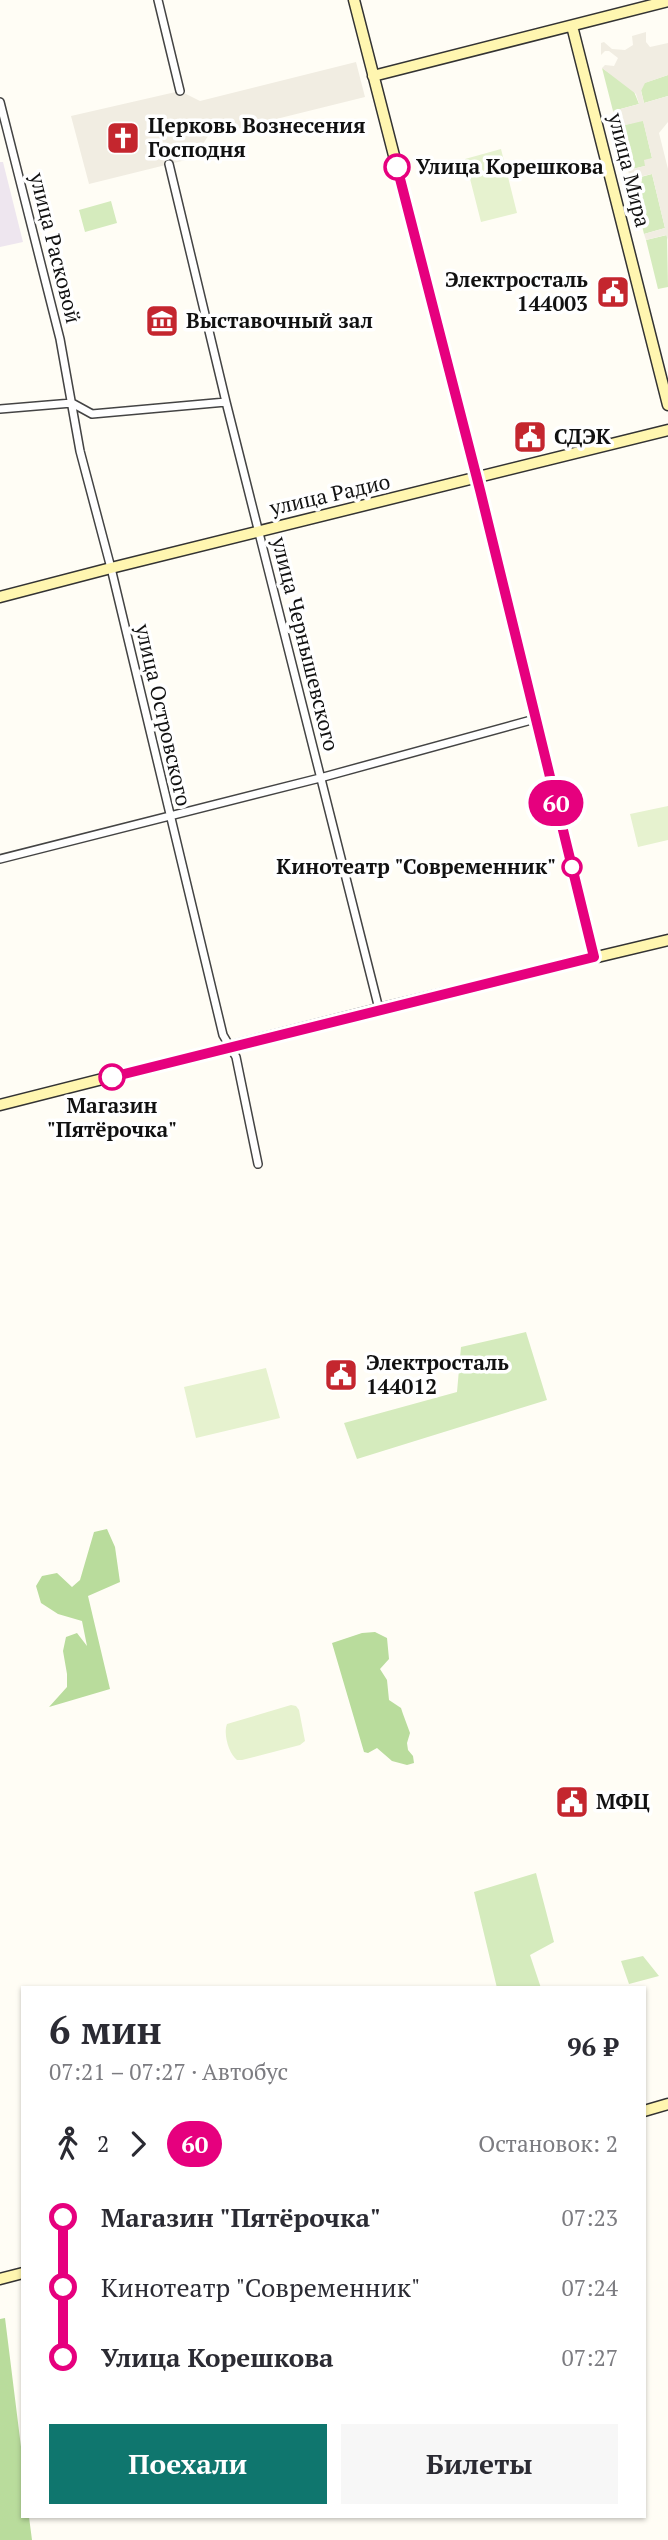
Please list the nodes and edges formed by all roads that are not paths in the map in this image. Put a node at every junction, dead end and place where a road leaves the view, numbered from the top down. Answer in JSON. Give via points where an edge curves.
{"nodes":[{"id":1,"x":158,"y":0,"type":"edge"},
{"id":2,"x":354,"y":0,"type":"edge"},
{"id":3,"x":668,"y":1,"type":"edge"},
{"id":4,"x":572,"y":26,"type":"junction"},
{"id":5,"x":373,"y":76,"type":"junction"},
{"id":6,"x":180,"y":91,"type":"dead end"},
{"id":7,"x":0,"y":102,"type":"edge"},
{"id":8,"x":169,"y":164,"type":"dead end"},
{"id":9,"x":226,"y":402,"type":"junction"},
{"id":10,"x":72,"y":404,"type":"junction"},
{"id":11,"x":668,"y":405,"type":"edge"},
{"id":12,"x":0,"y":409,"type":"edge"},
{"id":13,"x":668,"y":430,"type":"edge"},
{"id":14,"x":476,"y":479,"type":"junction"},
{"id":15,"x":259,"y":531,"type":"junction"},
{"id":16,"x":111,"y":568,"type":"junction"},
{"id":17,"x":0,"y":597,"type":"edge"},
{"id":18,"x":535,"y":719,"type":"junction"},
{"id":19,"x":320,"y":778,"type":"junction"},
{"id":20,"x":169,"y":816,"type":"junction"},
{"id":21,"x":0,"y":859,"type":"edge"},
{"id":22,"x":668,"y":940,"type":"edge"},
{"id":23,"x":594,"y":957,"type":"junction"},
{"id":24,"x":379,"y":1009,"type":"junction"},
{"id":25,"x":232,"y":1048,"type":"junction"},
{"id":26,"x":0,"y":1105,"type":"edge"},
{"id":27,"x":258,"y":1164,"type":"dead end"},
{"id":28,"x":668,"y":2104,"type":"edge"},
{"id":29,"x":646,"y":2110,"type":"edge"},
{"id":30,"x":21,"y":2274,"type":"edge"},
{"id":31,"x":0,"y":2279,"type":"edge"}],
"edges":[{"from":1,"to":6,"type":"street"},
{"from":2,"to":5,"type":"main road"},
{"from":3,"to":4,"type":"main road"},
{"from":4,"to":5,"type":"main road"},
{"from":4,"to":11,"type":"main road","name":"улица Мира"},
{"from":5,"to":14,"type":"main road"},
{"from":7,"to":10,"type":"street","name":"улица Расковой"},
{"from":8,"to":9,"type":"street","name":"улица Чернышевского"},
{"from":9,"to":10,"type":"street","via":[[92,414]]},
{"from":9,"to":15,"type":"street","name":"улица Чернышевского"},
{"from":10,"to":12,"type":"street"},
{"from":10,"to":16,"type":"street","name":"улица Островского"},
{"from":13,"to":14,"type":"main road","name":"улица Радио"},
{"from":14,"to":15,"type":"main road","name":"улица Радио"},
{"from":14,"to":18,"type":"main road"},
{"from":15,"to":16,"type":"main road","name":"улица Радио"},
{"from":15,"to":19,"type":"street","name":"улица Чернышевского"},
{"from":16,"to":17,"type":"main road","name":"улица Радио"},
{"from":16,"to":20,"type":"street","name":"улица Островского"},
{"from":18,"to":19,"type":"street"},
{"from":18,"to":23,"type":"main road"},
{"from":19,"to":20,"type":"street"},
{"from":19,"to":24,"type":"street","name":"улица Чернышевского"},
{"from":20,"to":21,"type":"street"},
{"from":20,"to":25,"type":"street","name":"улица Островского","via":[[223,1035]]},
{"from":22,"to":23,"type":"main road"},
{"from":23,"to":24,"type":"main road"},
{"from":24,"to":25,"type":"main road"},
{"from":25,"to":26,"type":"main road"},
{"from":25,"to":27,"type":"street"},
{"from":28,"to":29,"type":"main road"},
{"from":30,"to":31,"type":"main road"}]}
